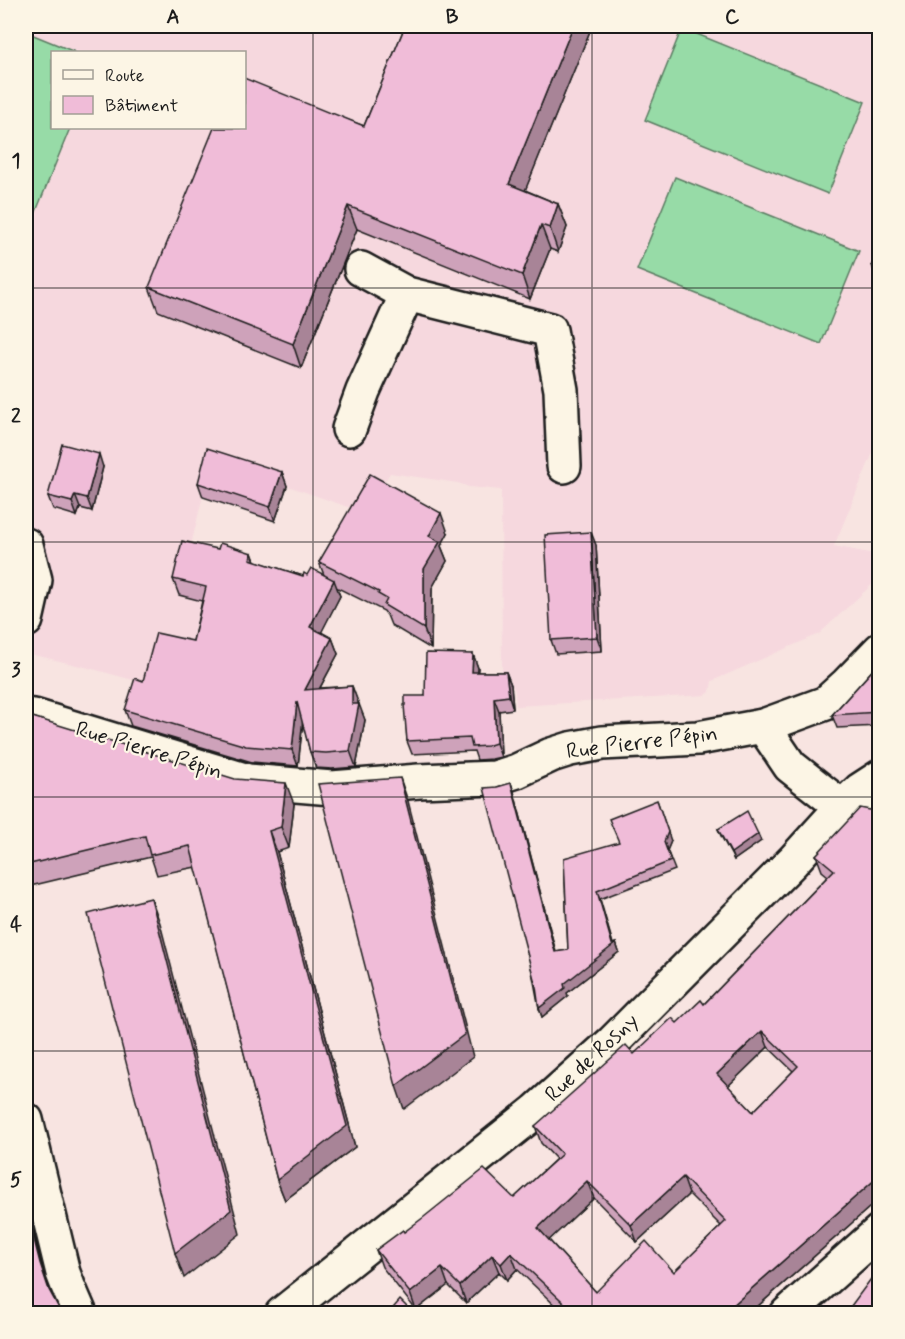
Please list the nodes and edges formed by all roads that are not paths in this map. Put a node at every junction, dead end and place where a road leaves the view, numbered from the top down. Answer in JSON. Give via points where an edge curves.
{"nodes":[{"id":1,"x":361,"y":269,"type":"dead end"},
{"id":2,"x":407,"y":294,"type":"junction"},
{"id":3,"x":349,"y":429,"type":"dead end"},
{"id":4,"x":564,"y":466,"type":"dead end"},
{"id":5,"x":26,"y":545,"type":"edge"},
{"id":6,"x":26,"y":620,"type":"edge"},
{"id":7,"x":879,"y":650,"type":"edge"},
{"id":8,"x":26,"y":715,"type":"edge"},
{"id":9,"x":763,"y":726,"type":"junction"},
{"id":10,"x":879,"y":799,"type":"edge"},
{"id":11,"x":842,"y":807,"type":"junction"},
{"id":12,"x":26,"y":1120,"type":"edge"},
{"id":13,"x":879,"y":1231,"type":"edge"},
{"id":14,"x":80,"y":1314,"type":"edge"},
{"id":15,"x":282,"y":1314,"type":"edge"},
{"id":16,"x":787,"y":1314,"type":"edge"}],
"edges":[{"from":1,"to":2,"type":"street"},
{"from":2,"to":3,"type":"street"},
{"from":2,"to":4,"type":"street","via":[[550,330],[561,390]]},
{"from":5,"to":6,"type":"street","via":[[35,580]]},
{"from":7,"to":9,"type":"street","name":"Rue Pierre Pépin","via":[[826,703]]},
{"from":8,"to":9,"type":"street","name":"Rue Pierre Pépin","via":[[248,781],[332,788],[495,778],[570,749],[602,743],[698,738]]},
{"from":9,"to":11,"type":"street","via":[[790,766]]},
{"from":10,"to":11,"type":"street","name":"Rue de Rosny","via":[[860,790]]},
{"from":11,"to":15,"type":"street","name":"Rue de Rosny","via":[[596,1057],[536,1111]]},
{"from":12,"to":14,"type":"street","via":[[63,1273]]},
{"from":13,"to":16,"type":"street"}]}
